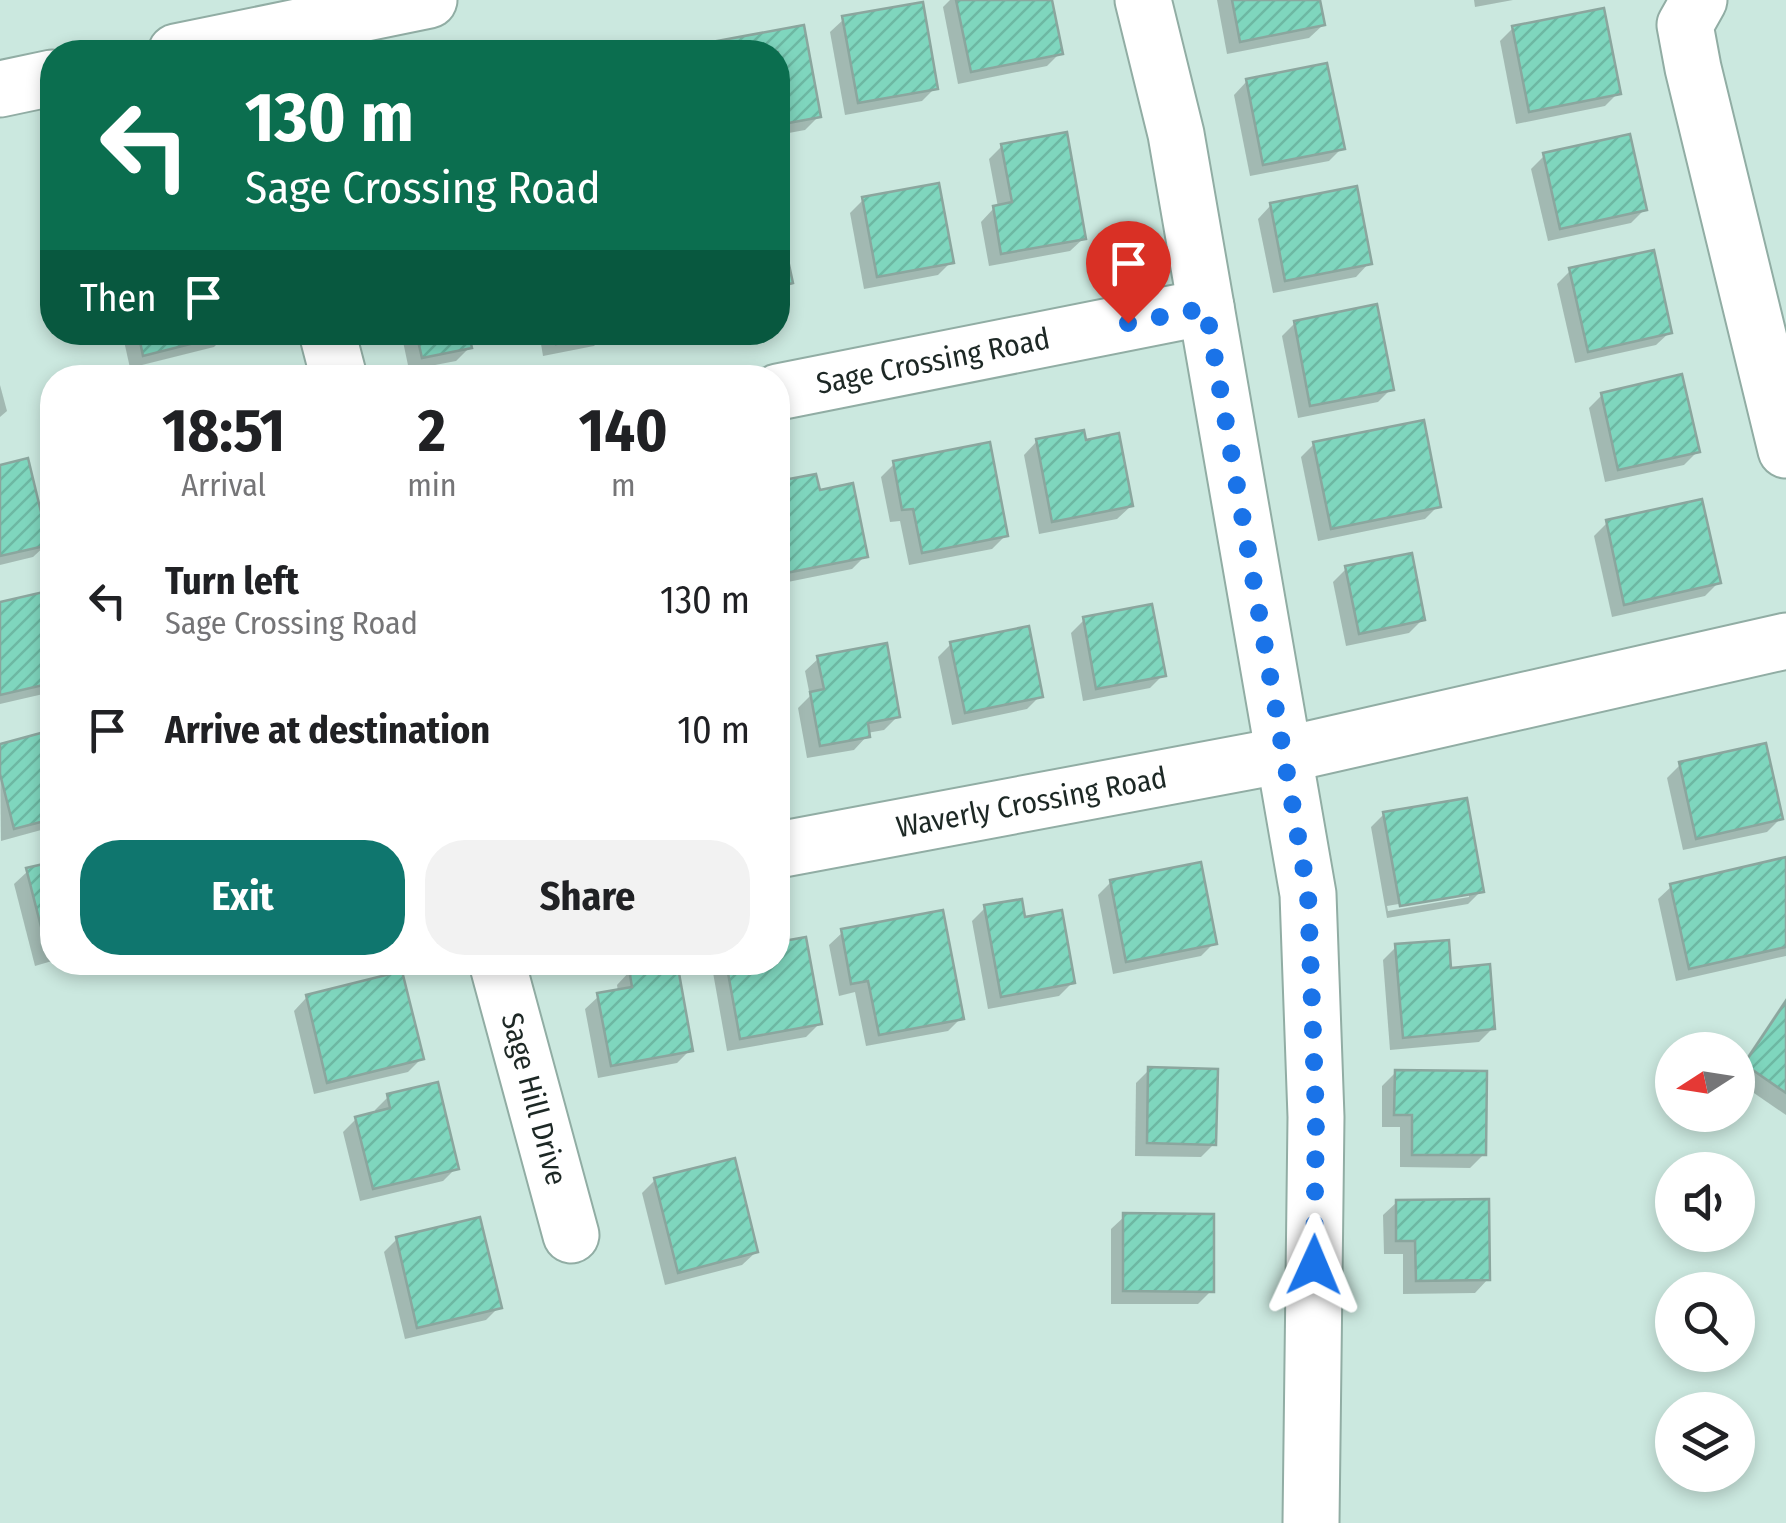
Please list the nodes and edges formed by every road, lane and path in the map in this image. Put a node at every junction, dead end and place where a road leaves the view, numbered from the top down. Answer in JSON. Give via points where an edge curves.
{"nodes":[{"id":1,"x":429,"y":0,"type":"edge"},
{"id":2,"x":1144,"y":0,"type":"edge"},
{"id":3,"x":1699,"y":0,"type":"edge"},
{"id":4,"x":273,"y":40,"type":"edge"},
{"id":5,"x":40,"y":81,"type":"edge"},
{"id":6,"x":0,"y":89,"type":"edge"},
{"id":7,"x":1206,"y":308,"type":"junction"},
{"id":8,"x":790,"y":390,"type":"edge"},
{"id":9,"x":1786,"y":450,"type":"edge"},
{"id":10,"x":1786,"y":640,"type":"edge"},
{"id":11,"x":1284,"y":755,"type":"junction"},
{"id":12,"x":790,"y":848,"type":"edge"},
{"id":13,"x":501,"y":975,"type":"edge"},
{"id":14,"x":571,"y":1235,"type":"dead end"},
{"id":15,"x":1311,"y":1523,"type":"edge"}],
"edges":[{"from":1,"to":4,"type":"street"},
{"from":2,"to":7,"type":"street"},
{"from":3,"to":9,"type":"street","via":[[1686,26],[1693,68]]},
{"from":5,"to":6,"type":"street"},
{"from":7,"to":8,"type":"street","name":"Sage Crossing Road"},
{"from":7,"to":11,"type":"street"},
{"from":10,"to":11,"type":"street","name":"Waverly Crossing Road"},
{"from":11,"to":12,"type":"street","name":"Waverly Crossing Road"},
{"from":11,"to":15,"type":"street","via":[[1308,894],[1316,1117]]},
{"from":13,"to":14,"type":"street","name":"Sage Hill Drive"}]}
